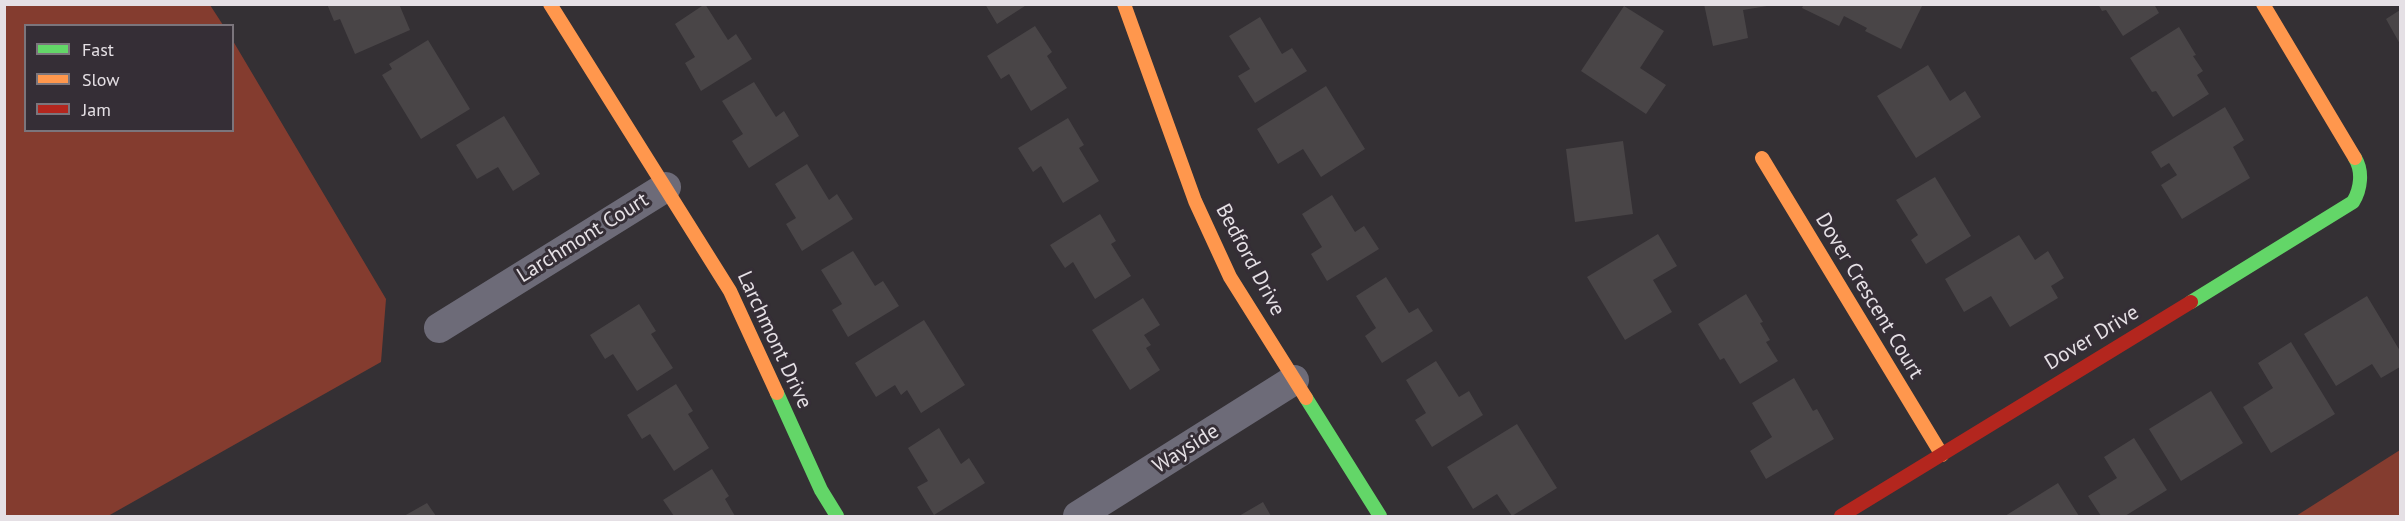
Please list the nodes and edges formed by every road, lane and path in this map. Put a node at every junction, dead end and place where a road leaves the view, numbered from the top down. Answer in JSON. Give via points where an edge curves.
{"nodes":[{"id":1,"x":550,"y":4,"type":"edge"},
{"id":2,"x":1124,"y":4,"type":"edge"},
{"id":3,"x":2263,"y":4,"type":"edge"},
{"id":4,"x":1762,"y":158,"type":"dead end"},
{"id":5,"x":666,"y":186,"type":"junction"},
{"id":6,"x":439,"y":328,"type":"dead end"},
{"id":7,"x":1294,"y":380,"type":"junction"},
{"id":8,"x":1942,"y":455,"type":"junction"},
{"id":9,"x":837,"y":516,"type":"edge"},
{"id":10,"x":1078,"y":516,"type":"edge"},
{"id":11,"x":1380,"y":516,"type":"edge"},
{"id":12,"x":1841,"y":516,"type":"edge"}],
"edges":[{"from":1,"to":5,"type":"street","name":"Larchmont Court"},
{"from":2,"to":7,"type":"street","name":"Bedford Drive","via":[[1211,239]]},
{"from":3,"to":8,"type":"street","name":"Dover Drive","via":[[2360,164],[2360,191],[2353,202]]},
{"from":4,"to":8,"type":"street","name":"Dover Crescent Court"},
{"from":5,"to":6,"type":"street","name":"Larchmont Court"},
{"from":5,"to":9,"type":"street","name":"Larchmont Drive","via":[[730,291],[821,490]]},
{"from":7,"to":10,"type":"street","name":"Wayside"},
{"from":7,"to":11,"type":"street","name":"Bedford Drive"},
{"from":8,"to":12,"type":"street","name":"Dover Drive"}]}
